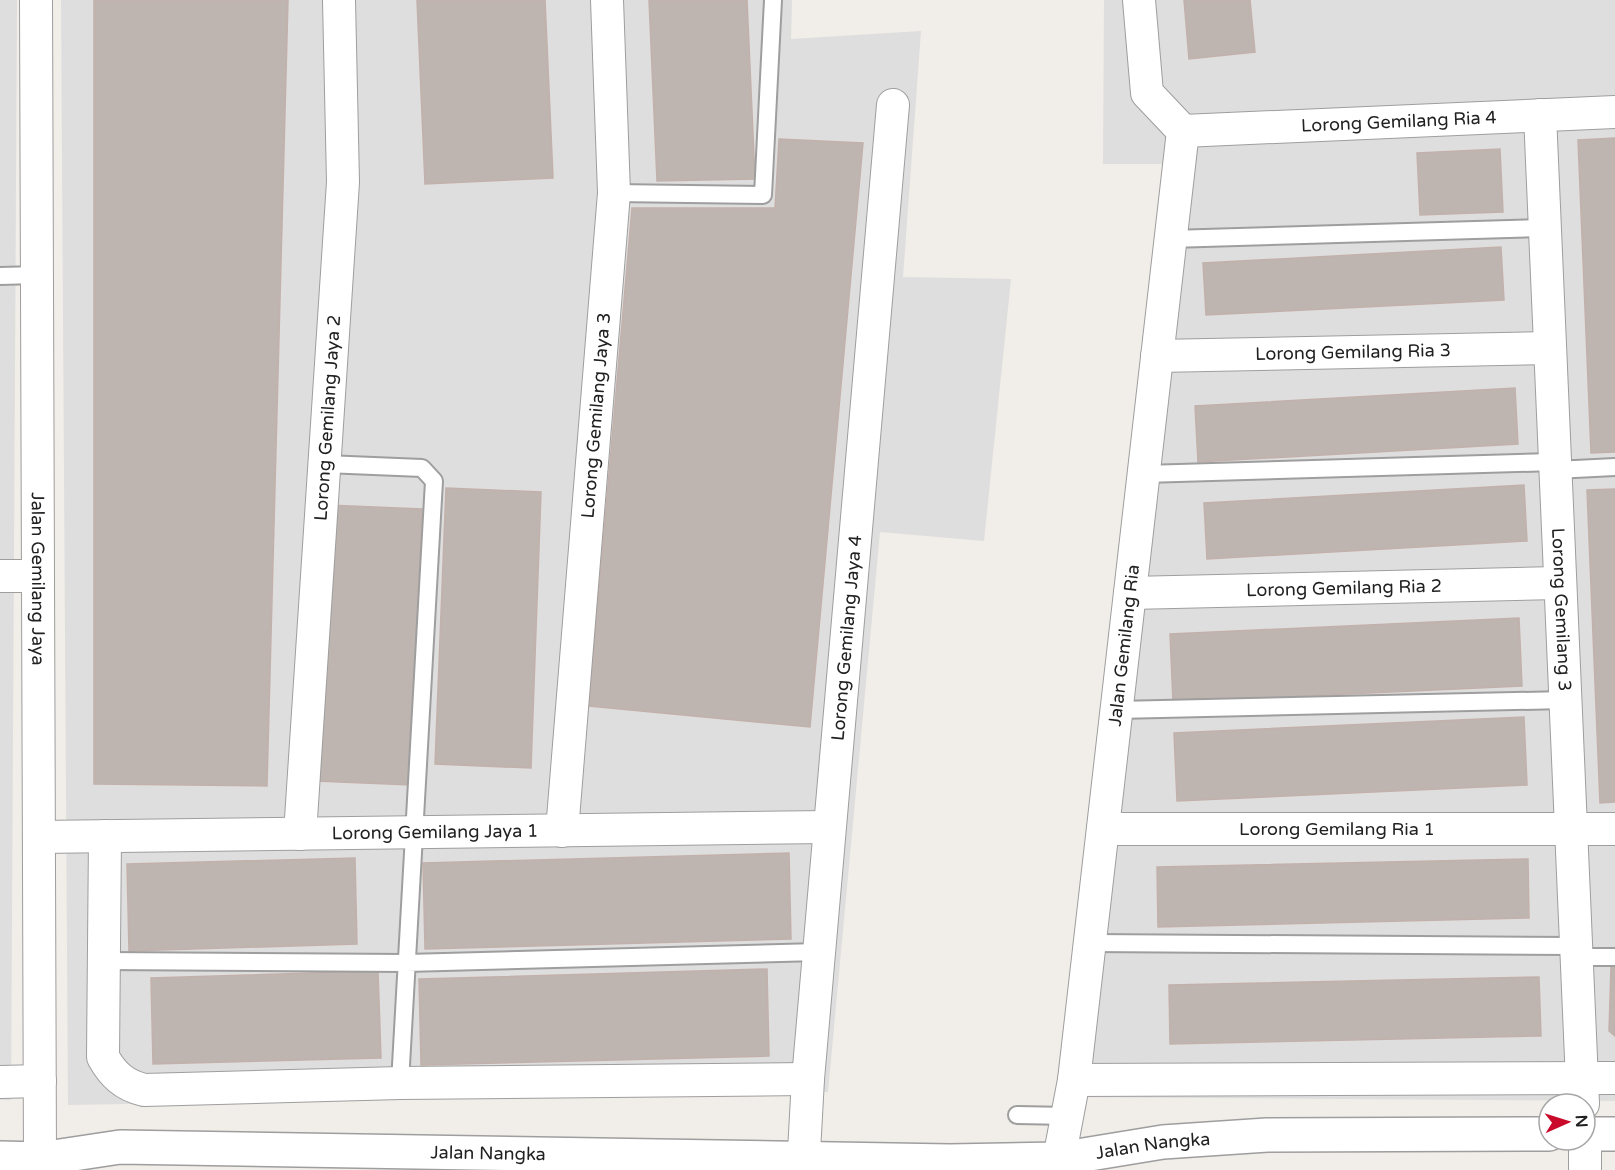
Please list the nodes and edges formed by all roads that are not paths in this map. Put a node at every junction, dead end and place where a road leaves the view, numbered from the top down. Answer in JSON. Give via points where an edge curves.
{"nodes":[{"id":1,"x":36,"y":0,"type":"edge"},
{"id":2,"x":339,"y":0,"type":"edge"},
{"id":3,"x":607,"y":0,"type":"edge"},
{"id":4,"x":773,"y":0,"type":"edge"},
{"id":5,"x":1139,"y":0,"type":"edge"},
{"id":6,"x":893,"y":105,"type":"dead end"},
{"id":7,"x":1615,"y":112,"type":"edge"},
{"id":8,"x":1540,"y":115,"type":"junction"},
{"id":9,"x":1183,"y":131,"type":"junction"},
{"id":10,"x":614,"y":193,"type":"junction"},
{"id":11,"x":1544,"y":228,"type":"junction"},
{"id":12,"x":1170,"y":239,"type":"junction"},
{"id":13,"x":37,"y":275,"type":"junction"},
{"id":14,"x":0,"y":276,"type":"edge"},
{"id":15,"x":1549,"y":348,"type":"junction"},
{"id":16,"x":1157,"y":356,"type":"junction"},
{"id":17,"x":325,"y":464,"type":"junction"},
{"id":18,"x":1555,"y":466,"type":"junction"},
{"id":19,"x":1615,"y":468,"type":"edge"},
{"id":20,"x":1144,"y":474,"type":"junction"},
{"id":21,"x":0,"y":576,"type":"edge"},
{"id":22,"x":38,"y":576,"type":"junction"},
{"id":23,"x":1559,"y":583,"type":"junction"},
{"id":24,"x":1130,"y":593,"type":"junction"},
{"id":25,"x":1565,"y":700,"type":"junction"},
{"id":26,"x":1117,"y":710,"type":"junction"},
{"id":27,"x":830,"y":827,"type":"junction"},
{"id":28,"x":1103,"y":829,"type":"junction"},
{"id":29,"x":1570,"y":829,"type":"junction"},
{"id":30,"x":1615,"y":829,"type":"edge"},
{"id":31,"x":562,"y":831,"type":"junction"},
{"id":32,"x":414,"y":832,"type":"junction"},
{"id":33,"x":300,"y":834,"type":"junction"},
{"id":34,"x":39,"y":837,"type":"junction"},
{"id":35,"x":105,"y":837,"type":"junction"},
{"id":36,"x":1090,"y":943,"type":"junction"},
{"id":37,"x":1575,"y":951,"type":"junction"},
{"id":38,"x":818,"y":952,"type":"junction"},
{"id":39,"x":1615,"y":957,"type":"edge"},
{"id":40,"x":104,"y":961,"type":"junction"},
{"id":41,"x":406,"y":963,"type":"junction"},
{"id":42,"x":1615,"y":1077,"type":"edge"},
{"id":43,"x":808,"y":1079,"type":"junction"},
{"id":44,"x":1074,"y":1080,"type":"junction"},
{"id":45,"x":40,"y":1081,"type":"junction"},
{"id":46,"x":0,"y":1082,"type":"edge"},
{"id":47,"x":400,"y":1083,"type":"junction"},
{"id":48,"x":1582,"y":1091,"type":"edge"},
{"id":49,"x":1017,"y":1115,"type":"dead end"},
{"id":50,"x":1069,"y":1116,"type":"junction"},
{"id":51,"x":1537,"y":1134,"type":"edge"},
{"id":52,"x":1597,"y":1134,"type":"edge"},
{"id":53,"x":1615,"y":1134,"type":"edge"},
{"id":54,"x":1585,"y":1152,"type":"edge"},
{"id":55,"x":0,"y":1158,"type":"edge"},
{"id":56,"x":40,"y":1159,"type":"junction"},
{"id":57,"x":1059,"y":1159,"type":"junction"},
{"id":58,"x":803,"y":1164,"type":"edge"},
{"id":59,"x":82,"y":1170,"type":"edge"},
{"id":60,"x":1585,"y":1170,"type":"edge"}],
"edges":[{"from":1,"to":13,"type":"street","name":"Jalan Gemilang Jaya"},
{"from":2,"to":17,"type":"street","name":"Lorong Gemilang Jaya 2","via":[[343,182]]},
{"from":3,"to":10,"type":"street","name":"Lorong Gemilang Jaya 3"},
{"from":4,"to":10,"type":"lane","via":[[764,195]]},
{"from":5,"to":9,"type":"street","via":[[1147,93]]},
{"from":6,"to":27,"type":"street","name":"Lorong Gemilang Jaya 4"},
{"from":7,"to":8,"type":"street","name":"Lorong Gemilang Ria 4"},
{"from":8,"to":9,"type":"street","name":"Lorong Gemilang Ria 4"},
{"from":8,"to":11,"type":"street","name":"Lorong Gemilang 3"},
{"from":9,"to":12,"type":"street","name":"Jalan Gemilang Ria"},
{"from":10,"to":31,"type":"street","name":"Lorong Gemilang Jaya 3"},
{"from":11,"to":12,"type":"lane"},
{"from":11,"to":15,"type":"street","name":"Lorong Gemilang 3"},
{"from":12,"to":16,"type":"street","name":"Jalan Gemilang Ria"},
{"from":13,"to":14,"type":"lane"},
{"from":13,"to":22,"type":"street","name":"Jalan Gemilang Jaya"},
{"from":15,"to":16,"type":"street","name":"Lorong Gemilang Ria 3"},
{"from":15,"to":18,"type":"street","name":"Lorong Gemilang 3"},
{"from":16,"to":20,"type":"street","name":"Jalan Gemilang Ria"},
{"from":17,"to":32,"type":"lane","via":[[422,468],[434,481]]},
{"from":17,"to":33,"type":"street","name":"Lorong Gemilang Jaya 2"},
{"from":18,"to":19,"type":"lane"},
{"from":18,"to":20,"type":"lane"},
{"from":18,"to":23,"type":"street","name":"Lorong Gemilang 3"},
{"from":20,"to":24,"type":"street","name":"Jalan Gemilang Ria"},
{"from":21,"to":22,"type":"street"},
{"from":22,"to":34,"type":"street","name":"Jalan Gemilang Jaya"},
{"from":23,"to":24,"type":"street","name":"Lorong Gemilang Ria 2"},
{"from":23,"to":25,"type":"street","name":"Lorong Gemilang 3"},
{"from":24,"to":26,"type":"street","name":"Jalan Gemilang Ria"},
{"from":25,"to":26,"type":"lane"},
{"from":25,"to":29,"type":"street","name":"Lorong Gemilang 3"},
{"from":26,"to":28,"type":"street","name":"Jalan Gemilang Ria"},
{"from":27,"to":31,"type":"street","name":"Lorong Gemilang Jaya 1"},
{"from":27,"to":38,"type":"street","name":"Lorong Gemilang Jaya 4"},
{"from":28,"to":29,"type":"street","name":"Lorong Gemilang Ria 1"},
{"from":28,"to":36,"type":"street","name":"Jalan Gemilang Ria"},
{"from":29,"to":30,"type":"street","name":"Lorong Gemilang Ria 1"},
{"from":29,"to":37,"type":"street","name":"Lorong Gemilang 3"},
{"from":31,"to":32,"type":"street","name":"Lorong Gemilang Jaya 1"},
{"from":32,"to":33,"type":"street","name":"Lorong Gemilang Jaya 1"},
{"from":32,"to":41,"type":"lane"},
{"from":33,"to":35,"type":"street","name":"Lorong Gemilang Jaya 1"},
{"from":34,"to":35,"type":"street","name":"Lorong Gemilang Jaya 1"},
{"from":34,"to":45,"type":"street","name":"Jalan Gemilang Jaya"},
{"from":35,"to":40,"type":"street"},
{"from":36,"to":37,"type":"lane"},
{"from":36,"to":44,"type":"street","name":"Jalan Gemilang Ria"},
{"from":37,"to":39,"type":"lane"},
{"from":37,"to":48,"type":"street","name":"Lorong Gemilang 3"},
{"from":38,"to":41,"type":"lane"},
{"from":38,"to":43,"type":"street","name":"Lorong Gemilang Jaya 4"},
{"from":40,"to":41,"type":"lane"},
{"from":40,"to":47,"type":"street","via":[[103,1057],[109,1069],[130,1086],[144,1090]]},
{"from":41,"to":47,"type":"lane"},
{"from":42,"to":48,"type":"street"},
{"from":43,"to":47,"type":"street"},
{"from":43,"to":58,"type":"street","name":"Lorong Gemilang Jaya 4"},
{"from":44,"to":48,"type":"street"},
{"from":44,"to":50,"type":"street","name":"Jalan Gemilang Ria"},
{"from":45,"to":46,"type":"street"},
{"from":45,"to":56,"type":"street","name":"Jalan Gemilang Jaya"},
{"from":49,"to":50,"type":"lane"},
{"from":50,"to":57,"type":"street","name":"Jalan Gemilang Ria"},
{"from":51,"to":57,"type":"street","name":"Jalan Nangka","via":[[1268,1135],[1163,1142]]},
{"from":52,"to":53,"type":"street"},
{"from":54,"to":60,"type":"street"},
{"from":55,"to":56,"type":"street","name":"Jalan Nangka"},
{"from":56,"to":58,"type":"street","name":"Jalan Nangka","via":[[120,1146]]},
{"from":56,"to":59,"type":"street","name":"Jalan Nangka"},
{"from":57,"to":58,"type":"street","name":"Jalan Nangka"}]}
